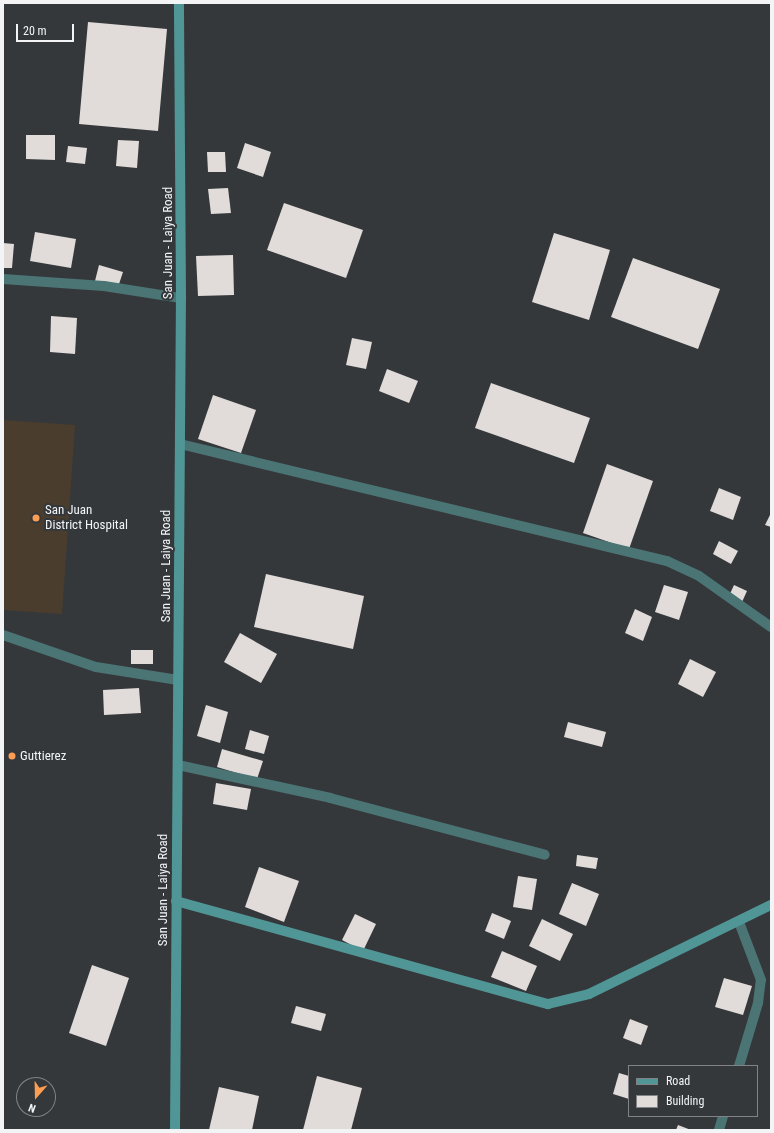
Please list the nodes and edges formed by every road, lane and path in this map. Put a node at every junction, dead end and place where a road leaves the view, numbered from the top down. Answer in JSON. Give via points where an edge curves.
{"nodes":[{"id":1,"x":179,"y":3,"type":"edge"},
{"id":2,"x":3,"y":279,"type":"edge"},
{"id":3,"x":181,"y":298,"type":"junction"},
{"id":4,"x":180,"y":444,"type":"junction"},
{"id":5,"x":771,"y":627,"type":"edge"},
{"id":6,"x":3,"y":635,"type":"edge"},
{"id":7,"x":178,"y":680,"type":"junction"},
{"id":8,"x":178,"y":765,"type":"junction"},
{"id":9,"x":545,"y":855,"type":"dead end"},
{"id":10,"x":176,"y":901,"type":"junction"},
{"id":11,"x":771,"y":905,"type":"edge"},
{"id":12,"x":739,"y":922,"type":"junction"},
{"id":13,"x":739,"y":1065,"type":"edge"},
{"id":14,"x":723,"y":1117,"type":"edge"},
{"id":15,"x":175,"y":1130,"type":"edge"},
{"id":16,"x":719,"y":1130,"type":"edge"}],
"edges":[{"from":1,"to":3,"type":"main road","name":"San Juan - Laiya Road"},
{"from":2,"to":3,"type":"street","via":[[104,286]]},
{"from":3,"to":4,"type":"main road","name":"San Juan - Laiya Road"},
{"from":4,"to":5,"type":"street","via":[[667,561],[699,576]]},
{"from":4,"to":7,"type":"main road","name":"San Juan - Laiya Road"},
{"from":6,"to":7,"type":"street","via":[[96,667]]},
{"from":7,"to":8,"type":"main road","name":"San Juan - Laiya Road"},
{"from":8,"to":9,"type":"street","via":[[330,798]]},
{"from":8,"to":10,"type":"main road","name":"San Juan - Laiya Road"},
{"from":10,"to":12,"type":"main road","via":[[548,1004],[589,994]]},
{"from":10,"to":15,"type":"main road","name":"San Juan - Laiya Road"},
{"from":11,"to":12,"type":"main road"},
{"from":12,"to":13,"type":"street","via":[[761,980],[758,1003]]},
{"from":14,"to":16,"type":"street"}]}
